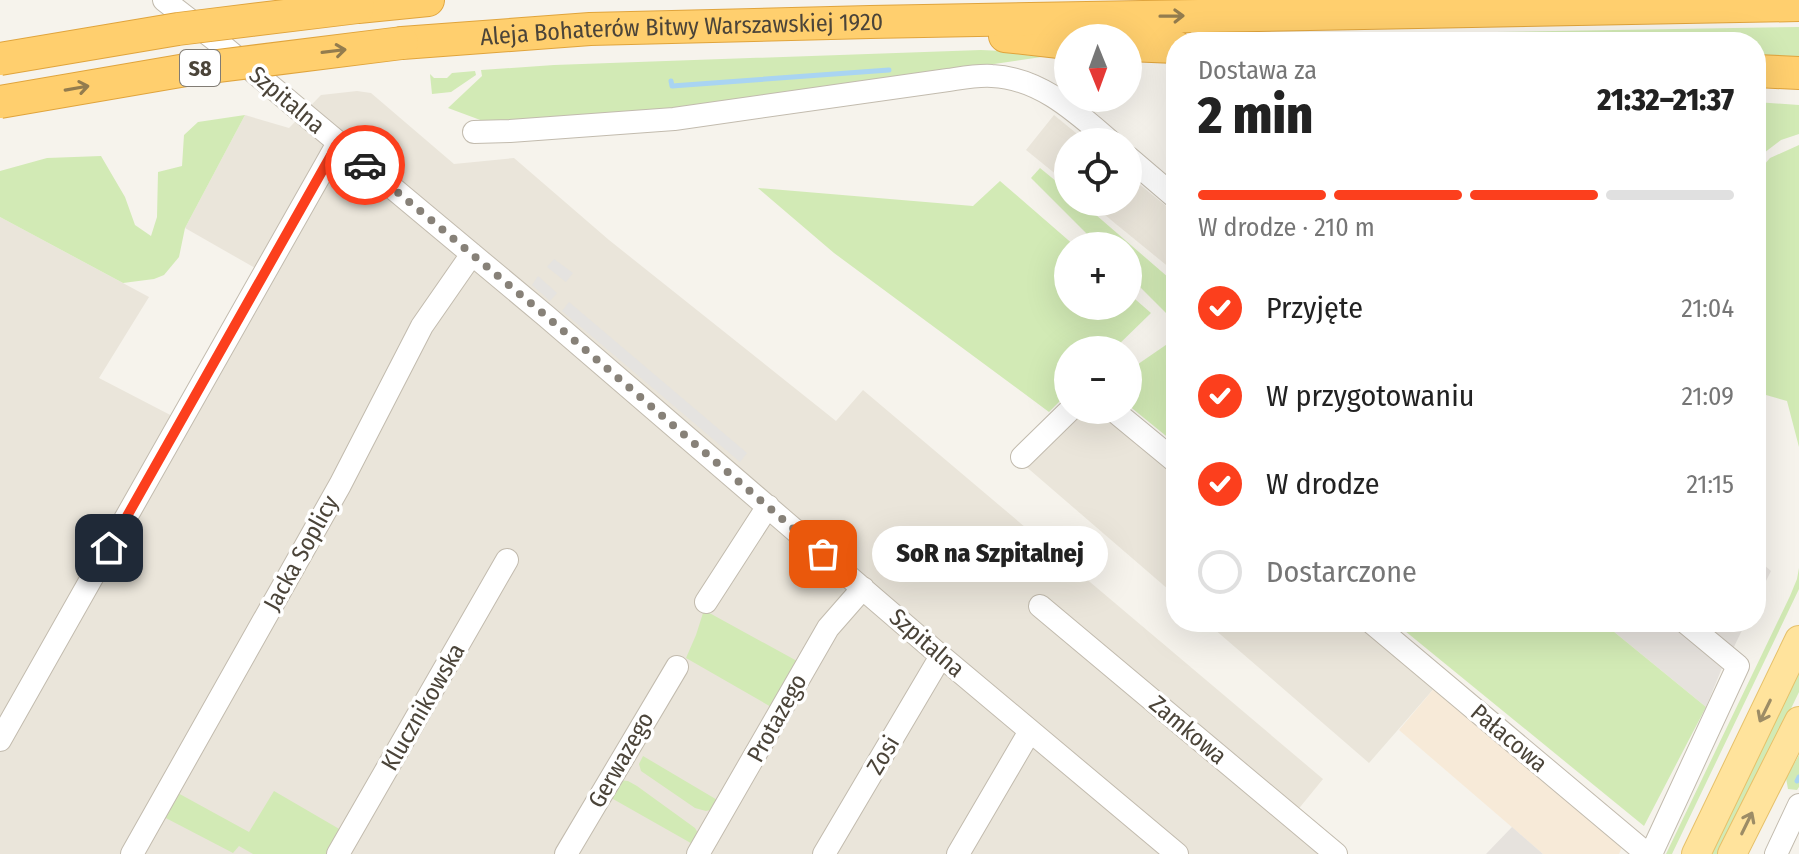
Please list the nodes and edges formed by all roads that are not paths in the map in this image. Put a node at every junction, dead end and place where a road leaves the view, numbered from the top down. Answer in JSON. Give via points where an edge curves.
{"nodes":[{"id":1,"x":164,"y":0,"type":"edge"},
{"id":2,"x":428,"y":0,"type":"edge"},
{"id":3,"x":1799,"y":5,"type":"edge"},
{"id":4,"x":870,"y":22,"type":"junction"},
{"id":5,"x":1054,"y":42,"type":"edge"},
{"id":6,"x":1142,"y":46,"type":"edge"},
{"id":7,"x":1166,"y":47,"type":"edge"},
{"id":8,"x":0,"y":59,"type":"edge"},
{"id":9,"x":1766,"y":71,"type":"edge"},
{"id":10,"x":1799,"y":73,"type":"edge"},
{"id":11,"x":0,"y":102,"type":"edge"},
{"id":12,"x":1094,"y":128,"type":"edge"},
{"id":13,"x":474,"y":132,"type":"dead end"},
{"id":14,"x":338,"y":143,"type":"junction"},
{"id":15,"x":1142,"y":169,"type":"edge"},
{"id":16,"x":1166,"y":189,"type":"edge"},
{"id":17,"x":472,"y":254,"type":"junction"},
{"id":18,"x":1056,"y":424,"type":"edge"},
{"id":19,"x":1130,"y":424,"type":"edge"},
{"id":20,"x":1166,"y":454,"type":"edge"},
{"id":21,"x":1022,"y":457,"type":"dead end"},
{"id":22,"x":768,"y":506,"type":"junction"},
{"id":23,"x":507,"y":560,"type":"dead end"},
{"id":24,"x":863,"y":588,"type":"junction"},
{"id":25,"x":706,"y":602,"type":"dead end"},
{"id":26,"x":1040,"y":606,"type":"dead end"},
{"id":27,"x":1383,"y":632,"type":"edge"},
{"id":28,"x":1697,"y":632,"type":"edge"},
{"id":29,"x":1799,"y":640,"type":"edge"},
{"id":30,"x":941,"y":656,"type":"junction"},
{"id":31,"x":677,"y":667,"type":"dead end"},
{"id":32,"x":1799,"y":721,"type":"edge"},
{"id":33,"x":1030,"y":731,"type":"junction"},
{"id":34,"x":0,"y":740,"type":"edge"},
{"id":35,"x":1762,"y":792,"type":"junction"},
{"id":36,"x":1798,"y":812,"type":"edge"},
{"id":37,"x":132,"y":854,"type":"edge"},
{"id":38,"x":338,"y":854,"type":"edge"},
{"id":39,"x":566,"y":854,"type":"edge"},
{"id":40,"x":698,"y":854,"type":"edge"},
{"id":41,"x":824,"y":854,"type":"edge"},
{"id":42,"x":958,"y":854,"type":"edge"},
{"id":43,"x":1177,"y":854,"type":"edge"},
{"id":44,"x":1336,"y":854,"type":"edge"},
{"id":45,"x":1649,"y":854,"type":"edge"},
{"id":46,"x":1696,"y":854,"type":"edge"},
{"id":47,"x":1732,"y":854,"type":"edge"},
{"id":48,"x":1776,"y":854,"type":"edge"}],
"edges":[{"from":1,"to":14,"type":"street","name":"Szpitalna"},
{"from":2,"to":8,"type":"highway","number":"S8","bridge":true,"via":[[178,29]]},
{"from":4,"to":3,"type":"highway","name":"Aleja Bohaterów Bitwy Warszawskiej 1920","number":"S8","one_way":true},
{"from":4,"to":5,"type":"highway"},
{"from":11,"to":4,"type":"highway","name":"Aleja Bohaterów Bitwy Warszawskiej 1920","number":"S8","one_way":true,"bridge":true,"via":[[186,70],[402,43],[590,29]]},
{"from":6,"to":7,"type":"highway"},
{"from":9,"to":10,"type":"highway"},
{"from":12,"to":13,"type":"street","via":[[1029,83],[991,76],[674,119]]},
{"from":14,"to":17,"type":"street","name":"Szpitalna"},
{"from":14,"to":34,"type":"street"},
{"from":15,"to":16,"type":"street"},
{"from":17,"to":22,"type":"street","name":"Szpitalna"},
{"from":17,"to":37,"type":"street","name":"Jacka Soplicy","via":[[422,326],[340,485]]},
{"from":18,"to":21,"type":"street"},
{"from":19,"to":20,"type":"street"},
{"from":22,"to":24,"type":"street","name":"Szpitalna"},
{"from":22,"to":25,"type":"street"},
{"from":23,"to":38,"type":"street","name":"Klucznikowska"},
{"from":24,"to":30,"type":"street","name":"Szpitalna"},
{"from":24,"to":40,"type":"street","name":"Protazego","via":[[828,628]]},
{"from":26,"to":44,"type":"street","name":"Zamkowa"},
{"from":27,"to":45,"type":"street","name":"Pałacowa"},
{"from":28,"to":45,"type":"street","via":[[1738,666]]},
{"from":29,"to":46,"type":"main road","one_way":true},
{"from":30,"to":33,"type":"street","name":"Szpitalna"},
{"from":30,"to":41,"type":"street","name":"Zosi"},
{"from":31,"to":39,"type":"street","name":"Gerwazego"},
{"from":32,"to":35,"type":"main road"},
{"from":33,"to":42,"type":"street"},
{"from":33,"to":43,"type":"street","name":"Szpitalna"},
{"from":35,"to":36,"type":"street"},
{"from":47,"to":35,"type":"main road","one_way":true},
{"from":36,"to":48,"type":"street"}]}
